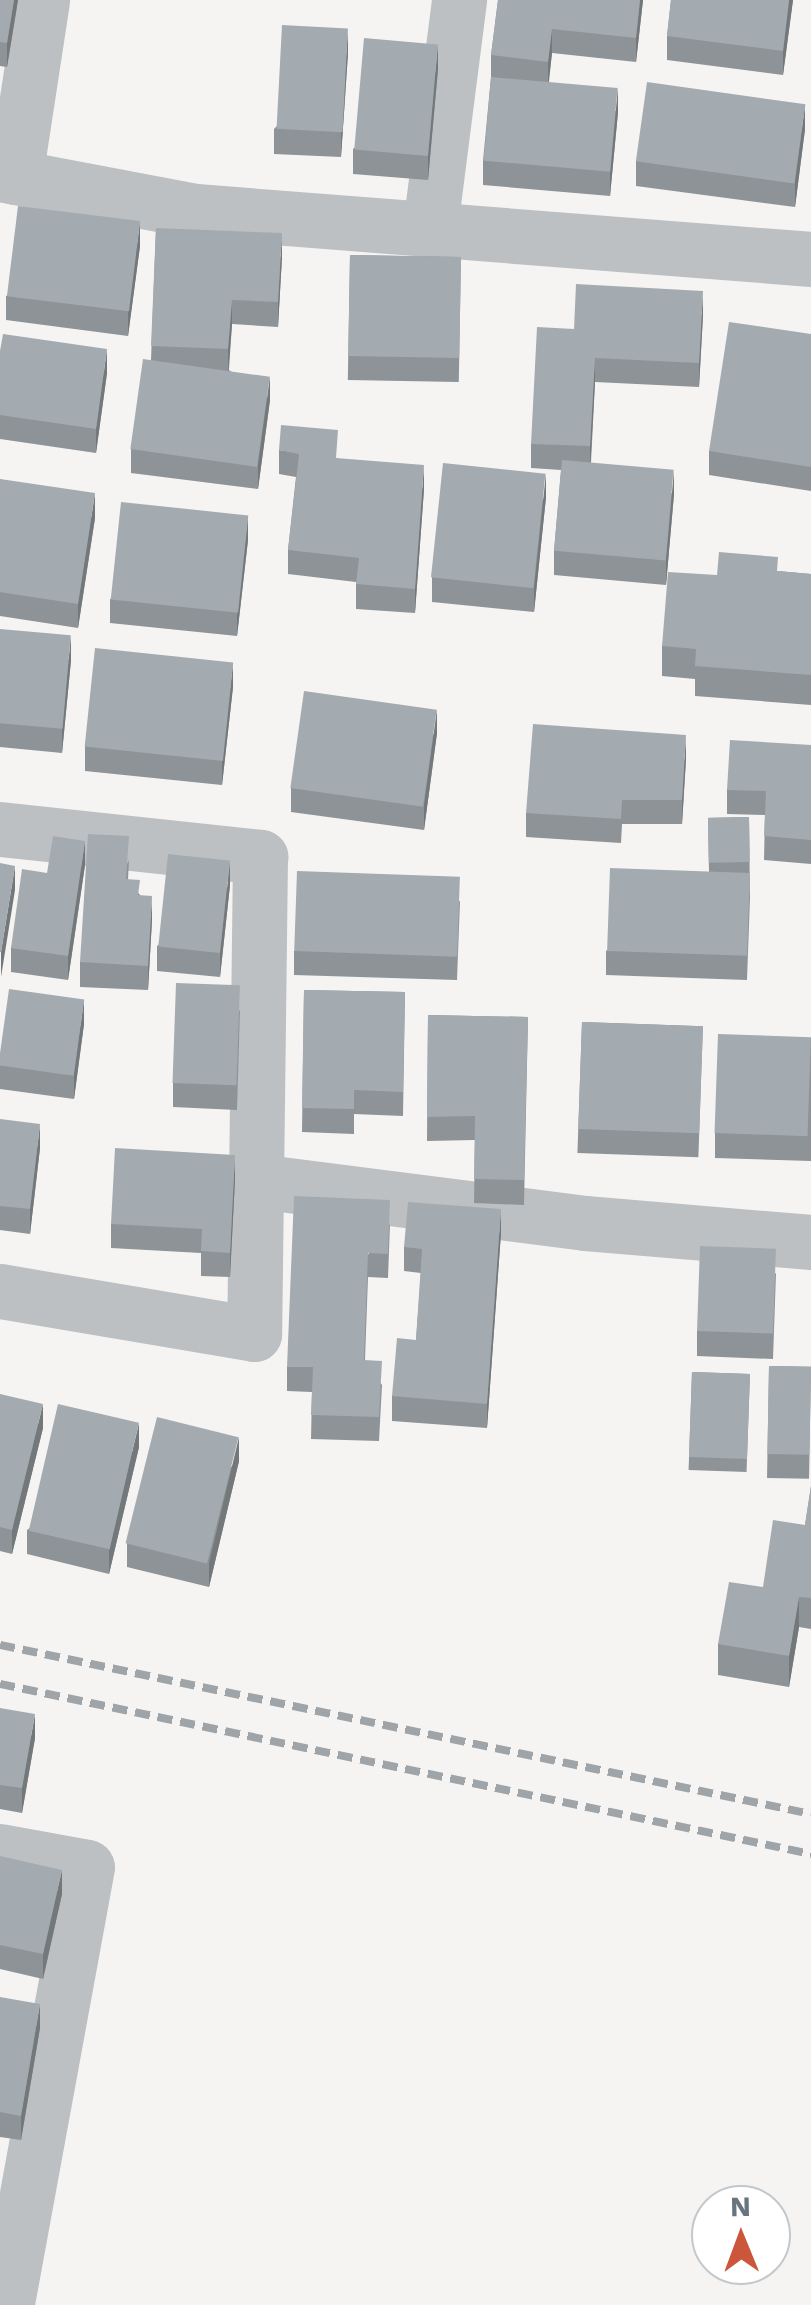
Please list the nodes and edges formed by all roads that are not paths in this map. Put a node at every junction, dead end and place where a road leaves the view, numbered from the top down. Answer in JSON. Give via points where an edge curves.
{"nodes":[{"id":1,"x":42,"y":0,"type":"edge"},
{"id":2,"x":459,"y":0,"type":"edge"},
{"id":3,"x":8,"y":176,"type":"edge"},
{"id":4,"x":430,"y":227,"type":"junction"},
{"id":5,"x":810,"y":250,"type":"edge"},
{"id":6,"x":0,"y":829,"type":"edge"},
{"id":7,"x":257,"y":1181,"type":"junction"},
{"id":8,"x":811,"y":1242,"type":"edge"},
{"id":9,"x":0,"y":1291,"type":"edge"},
{"id":10,"x":0,"y":1852,"type":"edge"},
{"id":11,"x":16,"y":2172,"type":"edge"},
{"id":12,"x":7,"y":2305,"type":"edge"}],
"edges":[{"from":1,"to":3,"type":"street"},
{"from":2,"to":4,"type":"street"},
{"from":3,"to":4,"type":"street","via":[[196,211]]},
{"from":4,"to":5,"type":"street"},
{"from":6,"to":7,"type":"street","via":[[260,858]]},
{"from":7,"to":8,"type":"street","via":[[584,1223]]},
{"from":7,"to":9,"type":"street","via":[[254,1334]]},
{"from":10,"to":11,"type":"street","via":[[87,1866]]},
{"from":11,"to":12,"type":"street"}]}
